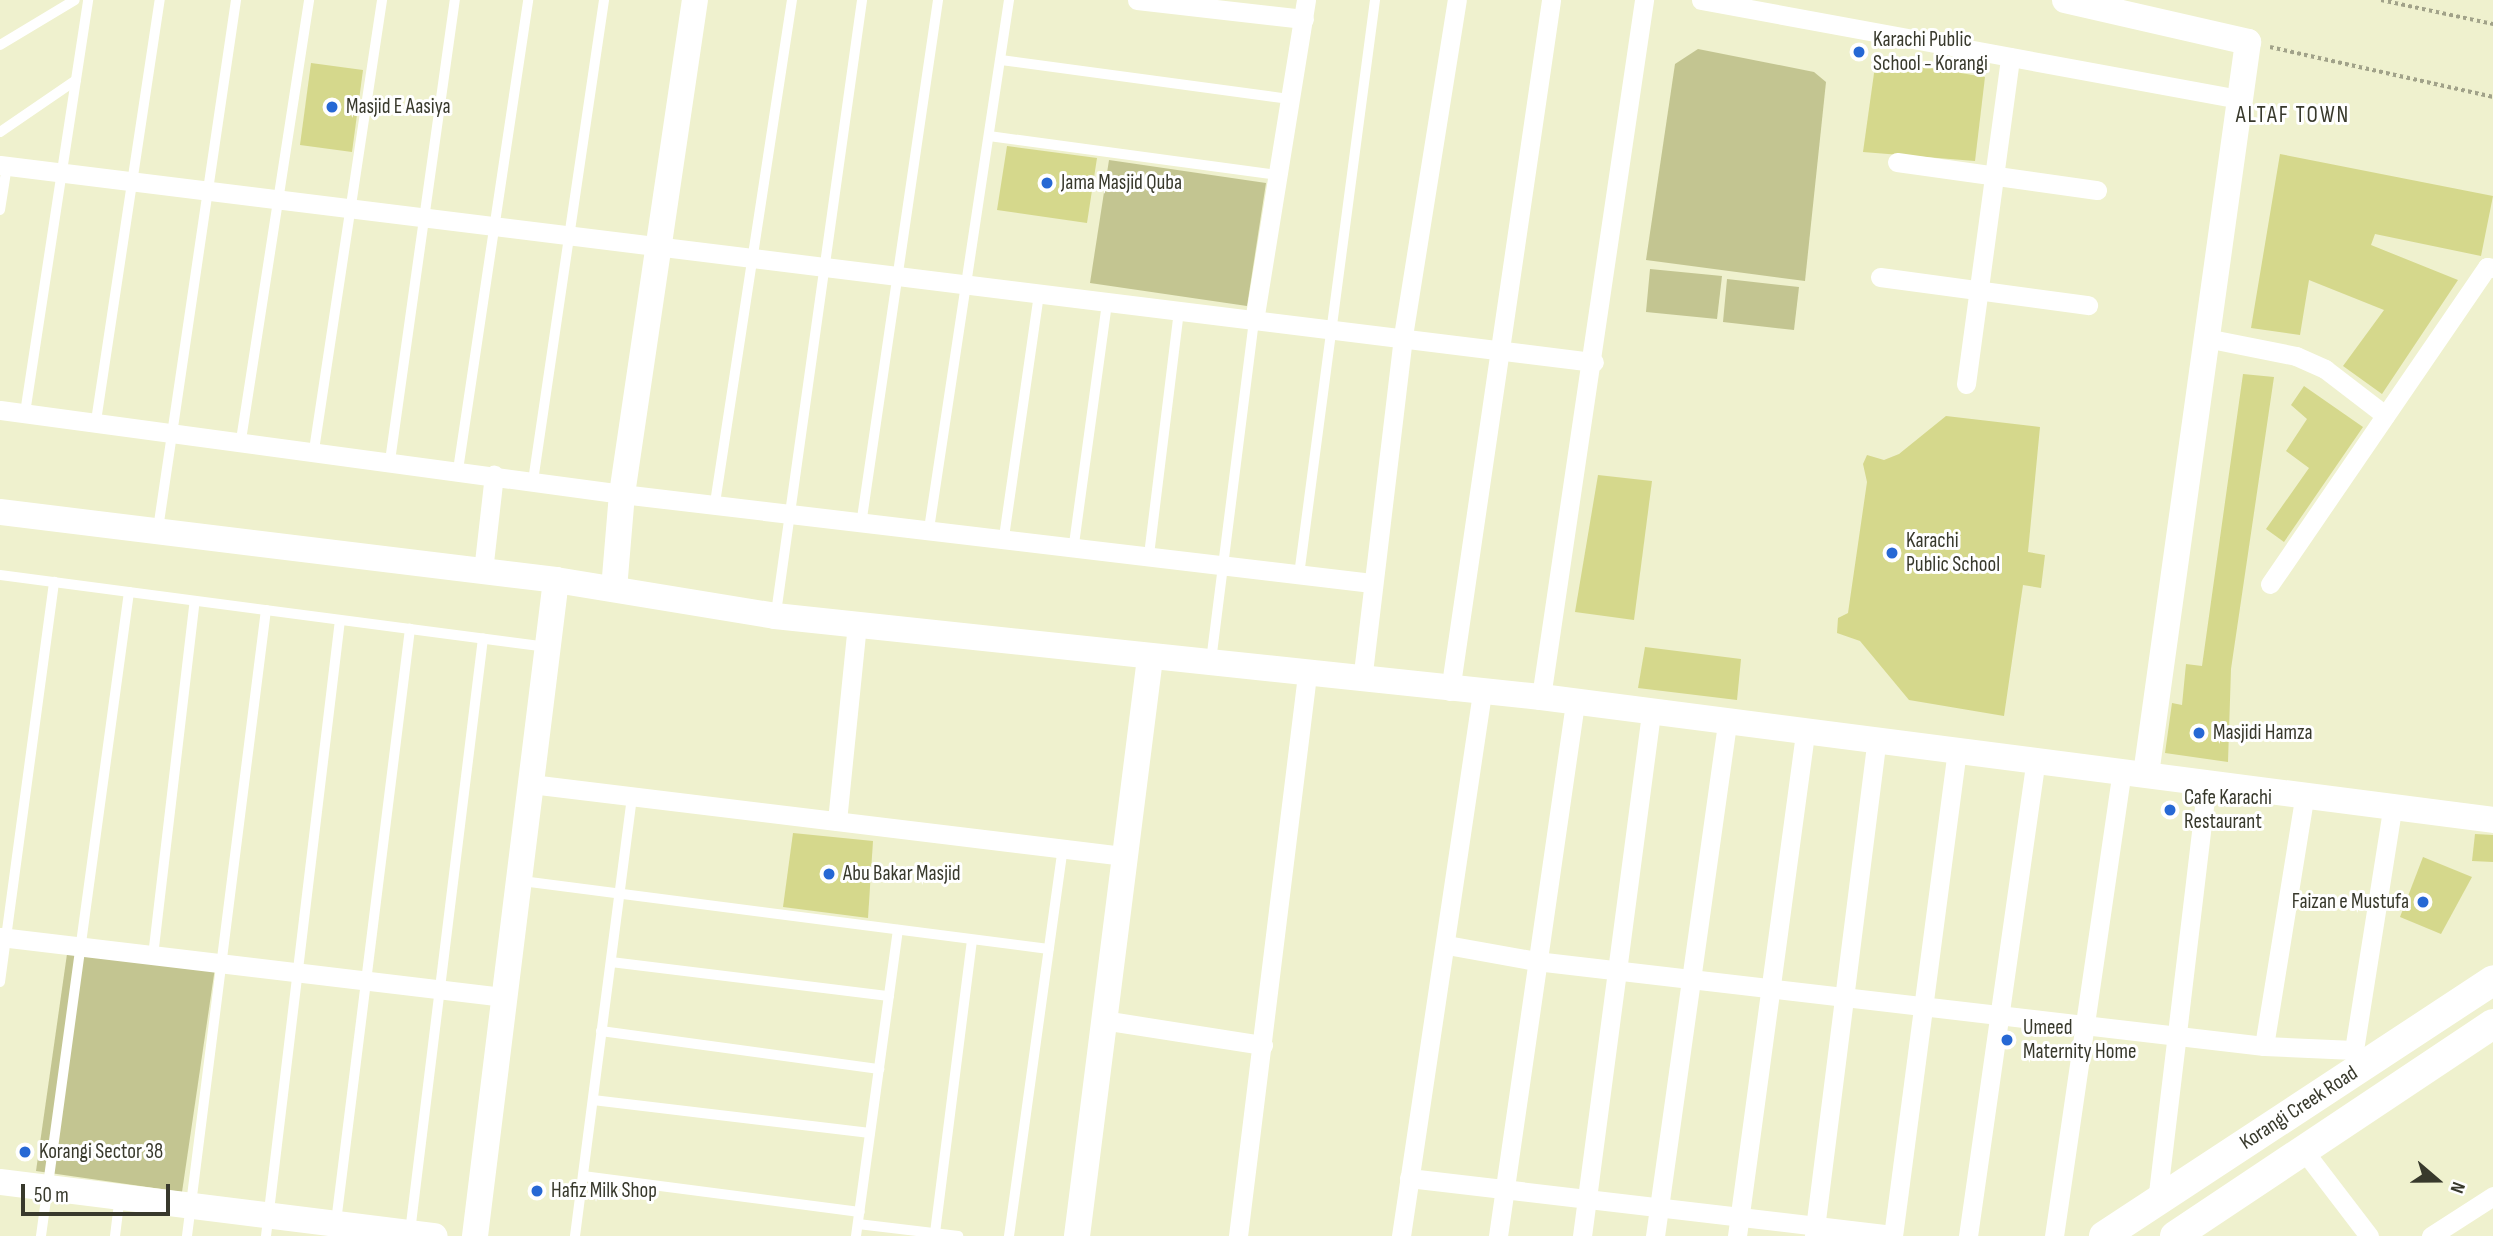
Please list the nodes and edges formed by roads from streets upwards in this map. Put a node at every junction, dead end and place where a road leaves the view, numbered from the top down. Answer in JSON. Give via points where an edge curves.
{"nodes":[{"id":1,"x":695,"y":0,"type":"edge"},
{"id":2,"x":1137,"y":0,"type":"edge"},
{"id":3,"x":1457,"y":0,"type":"edge"},
{"id":4,"x":1551,"y":0,"type":"edge"},
{"id":5,"x":1644,"y":0,"type":"edge"},
{"id":6,"x":1700,"y":0,"type":"edge"},
{"id":7,"x":2065,"y":0,"type":"edge"},
{"id":8,"x":1158,"y":1,"type":"edge"},
{"id":9,"x":1231,"y":5,"type":"edge"},
{"id":10,"x":1305,"y":9,"type":"edge"},
{"id":11,"x":2010,"y":57,"type":"junction"},
{"id":12,"x":2239,"y":99,"type":"junction"},
{"id":13,"x":1897,"y":162,"type":"dead end"},
{"id":14,"x":3,"y":165,"type":"edge"},
{"id":15,"x":1994,"y":176,"type":"junction"},
{"id":16,"x":2097,"y":190,"type":"dead end"},
{"id":17,"x":660,"y":248,"type":"junction"},
{"id":18,"x":2493,"y":268,"type":"edge"},
{"id":19,"x":1880,"y":277,"type":"dead end"},
{"id":20,"x":1978,"y":292,"type":"junction"},
{"id":21,"x":2088,"y":305,"type":"dead end"},
{"id":22,"x":1254,"y":321,"type":"junction"},
{"id":23,"x":1403,"y":336,"type":"junction"},
{"id":24,"x":2206,"y":338,"type":"junction"},
{"id":25,"x":1498,"y":349,"type":"junction"},
{"id":26,"x":1594,"y":362,"type":"junction"},
{"id":27,"x":1966,"y":384,"type":"dead end"},
{"id":28,"x":0,"y":410,"type":"edge"},
{"id":29,"x":2385,"y":415,"type":"junction"},
{"id":30,"x":494,"y":475,"type":"junction"},
{"id":31,"x":622,"y":494,"type":"junction"},
{"id":32,"x":0,"y":512,"type":"edge"},
{"id":33,"x":483,"y":571,"type":"junction"},
{"id":34,"x":556,"y":580,"type":"junction"},
{"id":35,"x":1372,"y":583,"type":"junction"},
{"id":36,"x":2270,"y":584,"type":"dead end"},
{"id":37,"x":614,"y":589,"type":"junction"},
{"id":38,"x":857,"y":625,"type":"junction"},
{"id":39,"x":1150,"y":658,"type":"junction"},
{"id":40,"x":1307,"y":675,"type":"junction"},
{"id":41,"x":1362,"y":681,"type":"junction"},
{"id":42,"x":1450,"y":691,"type":"junction"},
{"id":43,"x":1482,"y":693,"type":"junction"},
{"id":44,"x":1541,"y":697,"type":"junction"},
{"id":45,"x":1575,"y":703,"type":"junction"},
{"id":46,"x":1651,"y":713,"type":"junction"},
{"id":47,"x":1727,"y":724,"type":"junction"},
{"id":48,"x":1805,"y":734,"type":"junction"},
{"id":49,"x":1876,"y":743,"type":"junction"},
{"id":50,"x":1957,"y":752,"type":"junction"},
{"id":51,"x":2036,"y":761,"type":"junction"},
{"id":52,"x":2134,"y":773,"type":"junction"},
{"id":53,"x":2207,"y":781,"type":"junction"},
{"id":54,"x":531,"y":784,"type":"junction"},
{"id":55,"x":2305,"y":793,"type":"junction"},
{"id":56,"x":2393,"y":804,"type":"junction"},
{"id":57,"x":2493,"y":820,"type":"edge"},
{"id":58,"x":837,"y":821,"type":"junction"},
{"id":59,"x":1123,"y":856,"type":"junction"},
{"id":60,"x":3,"y":938,"type":"edge"},
{"id":61,"x":1447,"y":945,"type":"junction"},
{"id":62,"x":1536,"y":961,"type":"junction"},
{"id":63,"x":1619,"y":971,"type":"junction"},
{"id":64,"x":1692,"y":980,"type":"junction"},
{"id":65,"x":2493,"y":980,"type":"edge"},
{"id":66,"x":1773,"y":990,"type":"junction"},
{"id":67,"x":504,"y":997,"type":"junction"},
{"id":68,"x":1845,"y":998,"type":"junction"},
{"id":69,"x":1925,"y":1008,"type":"junction"},
{"id":70,"x":2001,"y":1016,"type":"junction"},
{"id":71,"x":1103,"y":1020,"type":"junction"},
{"id":72,"x":2493,"y":1024,"type":"edge"},
{"id":73,"x":2089,"y":1026,"type":"junction"},
{"id":74,"x":2175,"y":1035,"type":"junction"},
{"id":75,"x":1263,"y":1045,"type":"junction"},
{"id":76,"x":2264,"y":1046,"type":"junction"},
{"id":77,"x":2360,"y":1058,"type":"junction"},
{"id":78,"x":2304,"y":1151,"type":"junction"},
{"id":79,"x":1409,"y":1178,"type":"junction"},
{"id":80,"x":0,"y":1182,"type":"edge"},
{"id":81,"x":1505,"y":1186,"type":"junction"},
{"id":82,"x":1588,"y":1196,"type":"junction"},
{"id":83,"x":2493,"y":1196,"type":"edge"},
{"id":84,"x":2157,"y":1201,"type":"junction"},
{"id":85,"x":1660,"y":1205,"type":"junction"},
{"id":86,"x":1740,"y":1215,"type":"junction"},
{"id":87,"x":267,"y":1226,"type":"edge"},
{"id":88,"x":335,"y":1230,"type":"edge"},
{"id":89,"x":1814,"y":1230,"type":"edge"},
{"id":90,"x":418,"y":1235,"type":"edge"},
{"id":91,"x":1893,"y":1235,"type":"edge"},
{"id":92,"x":475,"y":1236,"type":"edge"},
{"id":93,"x":1077,"y":1236,"type":"edge"},
{"id":94,"x":1238,"y":1236,"type":"edge"},
{"id":95,"x":1401,"y":1236,"type":"edge"},
{"id":96,"x":1498,"y":1236,"type":"edge"},
{"id":97,"x":1582,"y":1236,"type":"edge"},
{"id":98,"x":1656,"y":1236,"type":"edge"},
{"id":99,"x":1737,"y":1236,"type":"edge"},
{"id":100,"x":1968,"y":1236,"type":"edge"},
{"id":101,"x":2054,"y":1236,"type":"edge"},
{"id":102,"x":2104,"y":1236,"type":"edge"},
{"id":103,"x":2175,"y":1236,"type":"edge"},
{"id":104,"x":2368,"y":1236,"type":"edge"},
{"id":105,"x":2431,"y":1236,"type":"edge"}],
"edges":[{"from":1,"to":17,"type":"street"},
{"from":2,"to":8,"type":"street"},
{"from":3,"to":23,"type":"street"},
{"from":4,"to":25,"type":"street"},
{"from":5,"to":26,"type":"street"},
{"from":6,"to":11,"type":"street"},
{"from":7,"to":12,"type":"street","via":[[2248,42]]},
{"from":8,"to":9,"type":"street"},
{"from":9,"to":10,"type":"street"},
{"from":10,"to":22,"type":"street"},
{"from":11,"to":12,"type":"street"},
{"from":11,"to":15,"type":"street"},
{"from":12,"to":24,"type":"street"},
{"from":13,"to":15,"type":"street"},
{"from":14,"to":17,"type":"street"},
{"from":15,"to":16,"type":"street"},
{"from":15,"to":20,"type":"street"},
{"from":17,"to":22,"type":"street"},
{"from":17,"to":31,"type":"street"},
{"from":18,"to":29,"type":"street","via":[[2487,267]]},
{"from":19,"to":20,"type":"street"},
{"from":20,"to":21,"type":"street"},
{"from":20,"to":27,"type":"street"},
{"from":22,"to":23,"type":"street"},
{"from":23,"to":25,"type":"street"},
{"from":23,"to":35,"type":"street"},
{"from":24,"to":29,"type":"street","via":[[2296,356],[2325,369]]},
{"from":24,"to":52,"type":"street"},
{"from":25,"to":26,"type":"street"},
{"from":25,"to":42,"type":"street"},
{"from":26,"to":44,"type":"street"},
{"from":28,"to":30,"type":"street"},
{"from":29,"to":36,"type":"street"},
{"from":30,"to":31,"type":"street"},
{"from":30,"to":33,"type":"street"},
{"from":31,"to":35,"type":"street","via":[[862,518]]},
{"from":31,"to":37,"type":"street"},
{"from":32,"to":33,"type":"street"},
{"from":33,"to":34,"type":"street"},
{"from":34,"to":37,"type":"street"},
{"from":34,"to":54,"type":"street"},
{"from":35,"to":41,"type":"street"},
{"from":37,"to":38,"type":"street"},
{"from":38,"to":39,"type":"street"},
{"from":38,"to":58,"type":"street"},
{"from":39,"to":40,"type":"street"},
{"from":39,"to":59,"type":"street"},
{"from":40,"to":41,"type":"street"},
{"from":40,"to":75,"type":"street"},
{"from":41,"to":42,"type":"street"},
{"from":42,"to":43,"type":"street"},
{"from":43,"to":44,"type":"street"},
{"from":43,"to":61,"type":"street"},
{"from":44,"to":45,"type":"street"},
{"from":45,"to":46,"type":"street"},
{"from":45,"to":62,"type":"street"},
{"from":46,"to":47,"type":"street"},
{"from":46,"to":63,"type":"street"},
{"from":47,"to":48,"type":"street"},
{"from":47,"to":64,"type":"street"},
{"from":48,"to":49,"type":"street"},
{"from":48,"to":66,"type":"street"},
{"from":49,"to":50,"type":"street"},
{"from":49,"to":68,"type":"street"},
{"from":50,"to":51,"type":"street"},
{"from":50,"to":69,"type":"street"},
{"from":51,"to":52,"type":"street"},
{"from":51,"to":70,"type":"street"},
{"from":52,"to":53,"type":"street"},
{"from":52,"to":73,"type":"street"},
{"from":53,"to":55,"type":"street"},
{"from":53,"to":74,"type":"street"},
{"from":54,"to":58,"type":"street"},
{"from":54,"to":67,"type":"street"},
{"from":55,"to":56,"type":"street"},
{"from":55,"to":76,"type":"street"},
{"from":56,"to":57,"type":"street"},
{"from":56,"to":77,"type":"street"},
{"from":58,"to":59,"type":"street"},
{"from":59,"to":71,"type":"street"},
{"from":60,"to":67,"type":"street"},
{"from":61,"to":62,"type":"street"},
{"from":61,"to":79,"type":"street"},
{"from":62,"to":63,"type":"street"},
{"from":62,"to":81,"type":"street"},
{"from":63,"to":64,"type":"street"},
{"from":63,"to":82,"type":"street"},
{"from":64,"to":66,"type":"street"},
{"from":64,"to":85,"type":"street"},
{"from":65,"to":77,"type":"main road","name":"Korangi Creek Road"},
{"from":66,"to":68,"type":"street"},
{"from":66,"to":86,"type":"street"},
{"from":67,"to":92,"type":"street"},
{"from":68,"to":69,"type":"street"},
{"from":68,"to":89,"type":"street"},
{"from":69,"to":70,"type":"street"},
{"from":69,"to":91,"type":"street"},
{"from":70,"to":73,"type":"street"},
{"from":70,"to":100,"type":"street"},
{"from":71,"to":75,"type":"street"},
{"from":71,"to":93,"type":"street"},
{"from":72,"to":78,"type":"main road","name":"Korangi Creek Road"},
{"from":73,"to":74,"type":"street"},
{"from":73,"to":101,"type":"street"},
{"from":74,"to":76,"type":"street"},
{"from":74,"to":84,"type":"street"},
{"from":75,"to":94,"type":"street"},
{"from":76,"to":77,"type":"street"},
{"from":77,"to":84,"type":"main road","name":"Korangi Creek Road"},
{"from":78,"to":103,"type":"main road","name":"Korangi Creek Road"},
{"from":78,"to":104,"type":"street"},
{"from":79,"to":81,"type":"street"},
{"from":79,"to":95,"type":"street"},
{"from":80,"to":87,"type":"street","via":[[191,1206]]},
{"from":81,"to":82,"type":"street"},
{"from":81,"to":96,"type":"street"},
{"from":82,"to":85,"type":"street"},
{"from":82,"to":97,"type":"street"},
{"from":83,"to":105,"type":"street"},
{"from":84,"to":102,"type":"main road","name":"Korangi Creek Road"},
{"from":85,"to":86,"type":"street"},
{"from":85,"to":98,"type":"street"},
{"from":86,"to":89,"type":"street"},
{"from":86,"to":99,"type":"street"},
{"from":87,"to":88,"type":"street"},
{"from":88,"to":90,"type":"street"},
{"from":89,"to":91,"type":"street"}]}
